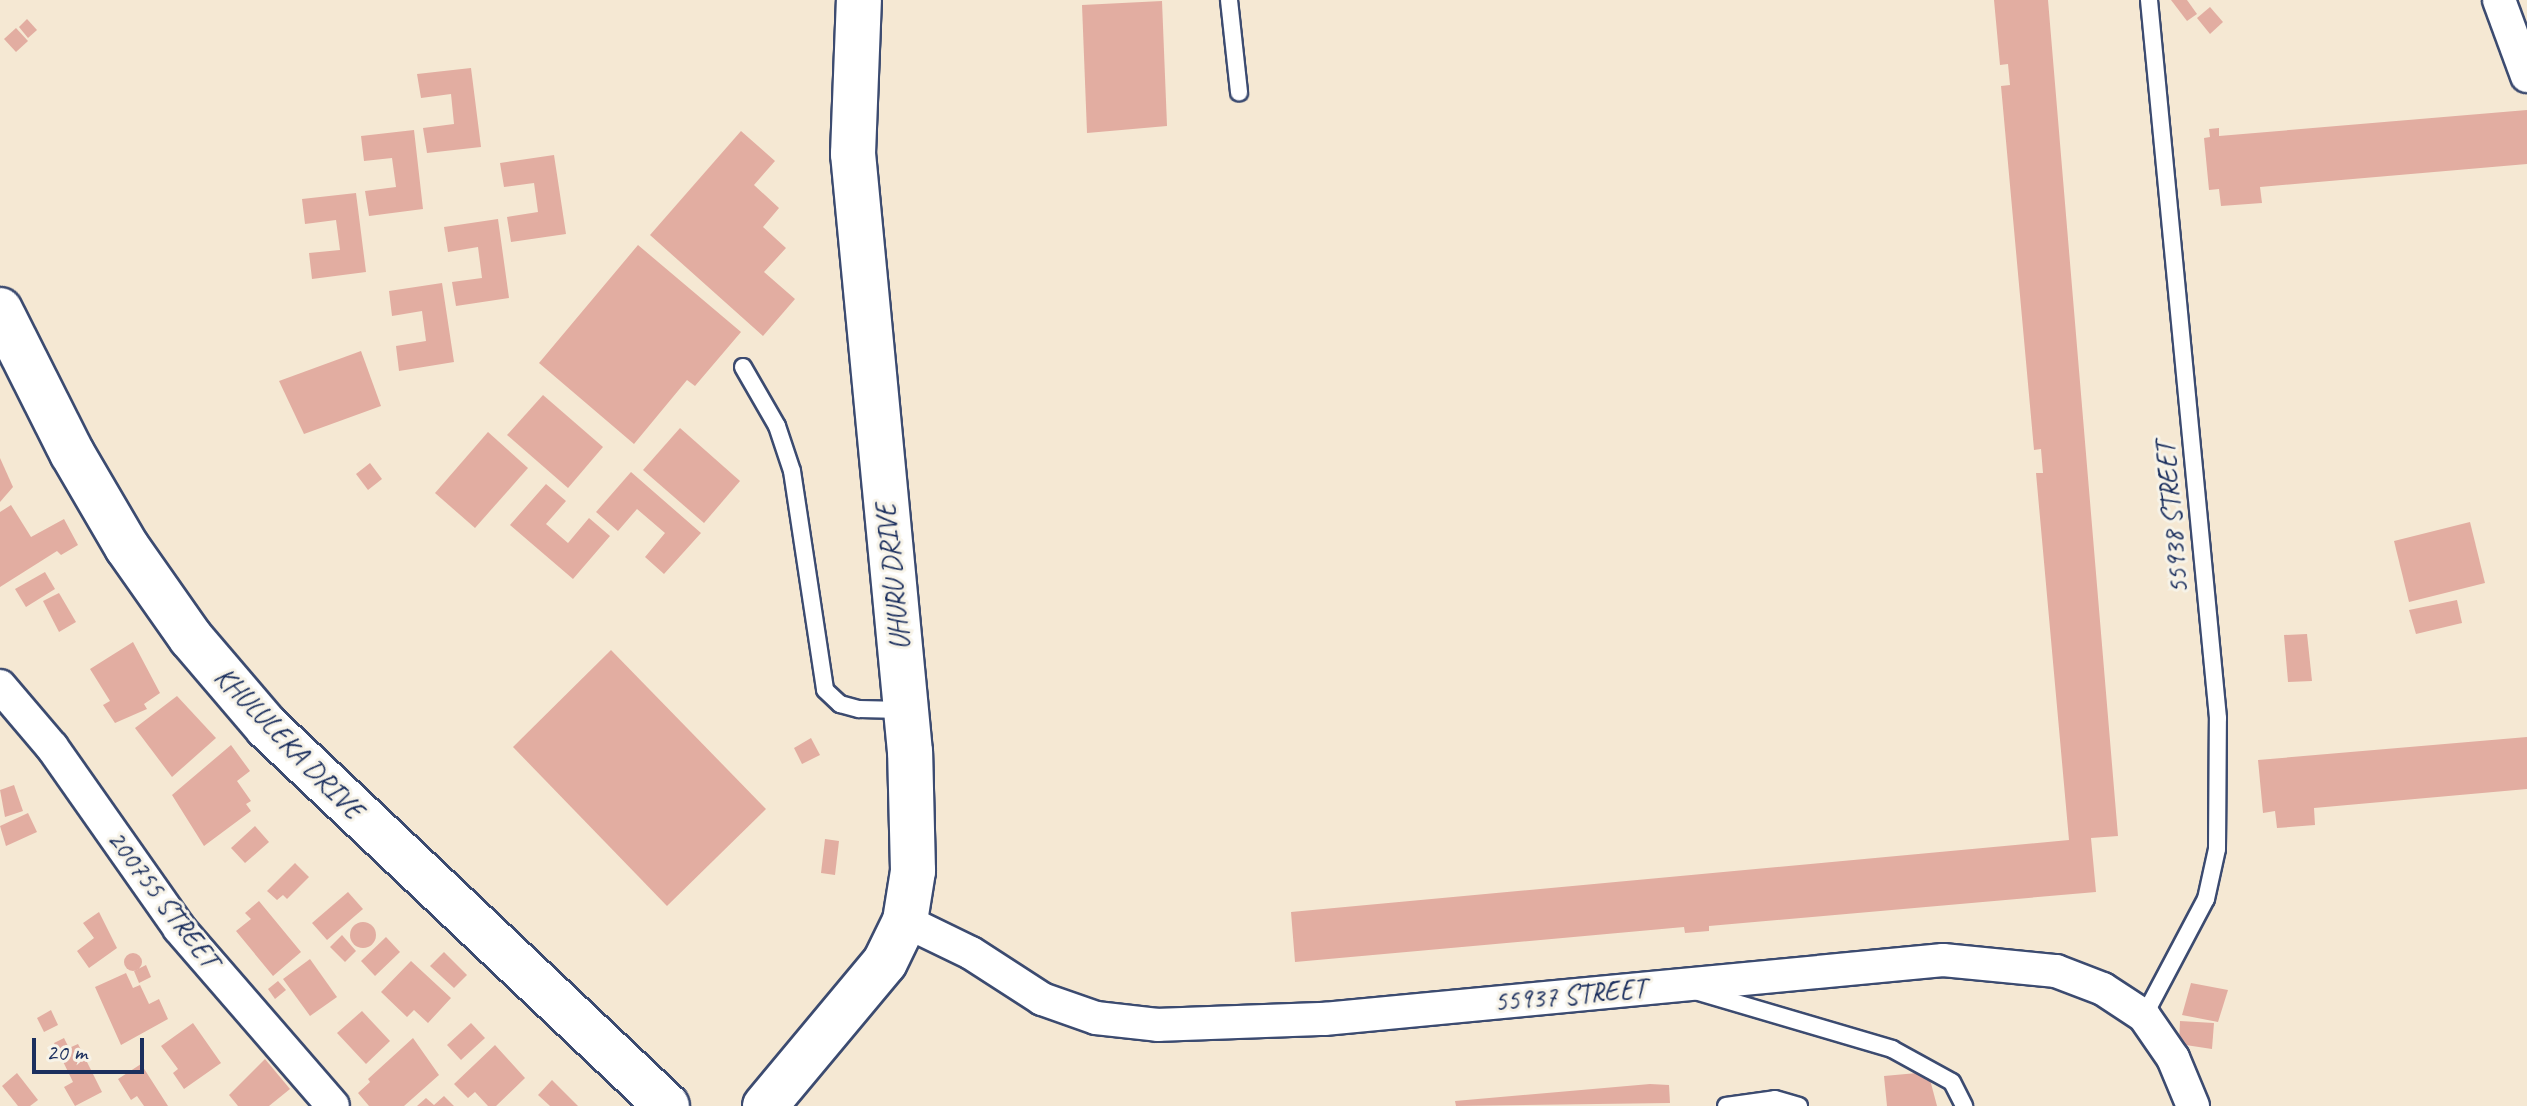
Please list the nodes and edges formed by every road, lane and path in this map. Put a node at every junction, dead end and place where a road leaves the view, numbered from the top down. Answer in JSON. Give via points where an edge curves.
{"nodes":[{"id":1,"x":859,"y":0,"type":"edge"},
{"id":2,"x":1229,"y":0,"type":"edge"},
{"id":3,"x":2149,"y":0,"type":"edge"},
{"id":4,"x":2499,"y":0,"type":"edge"},
{"id":5,"x":2527,"y":76,"type":"edge"},
{"id":6,"x":1239,"y":92,"type":"dead end"},
{"id":7,"x":0,"y":310,"type":"edge"},
{"id":8,"x":743,"y":367,"type":"dead end"},
{"id":9,"x":0,"y":686,"type":"edge"},
{"id":10,"x":906,"y":710,"type":"junction"},
{"id":11,"x":905,"y":921,"type":"junction"},
{"id":12,"x":1679,"y":985,"type":"junction"},
{"id":13,"x":2144,"y":1016,"type":"junction"},
{"id":14,"x":333,"y":1106,"type":"edge"},
{"id":15,"x":667,"y":1106,"type":"edge"},
{"id":16,"x":765,"y":1106,"type":"edge"},
{"id":17,"x":1726,"y":1106,"type":"edge"},
{"id":18,"x":1799,"y":1106,"type":"edge"},
{"id":19,"x":1964,"y":1106,"type":"edge"},
{"id":20,"x":2193,"y":1106,"type":"edge"}],
"edges":[{"from":1,"to":10,"type":"street","name":"UHURU DRIVE","via":[[852,79],[855,186]]},
{"from":2,"to":6,"type":"lane"},
{"from":3,"to":13,"type":"lane","name":"55938 STREET","via":[[2218,718],[2217,849],[2206,899]]},
{"from":4,"to":5,"type":"street"},
{"from":7,"to":15,"type":"street","name":"KHULULEKA DRIVE","via":[[72,453],[127,547],[191,638],[267,727]]},
{"from":8,"to":10,"type":"lane","via":[[777,426],[792,471],[825,690],[840,704],[859,709]]},
{"from":9,"to":14,"type":"street","name":"200755 STREET","via":[[52,747],[179,928]]},
{"from":10,"to":11,"type":"street","name":"UHURU DRIVE","via":[[913,871]]},
{"from":11,"to":12,"type":"street","name":"55937 STREET","via":[[971,953],[1042,999],[1096,1018],[1158,1025],[1324,1019]]},
{"from":11,"to":16,"type":"street","name":"UHURU DRIVE","via":[[865,989]]},
{"from":12,"to":13,"type":"street","name":"55937 STREET","via":[[1943,960],[2001,963],[2056,971],[2103,989]]},
{"from":12,"to":19,"type":"lane","via":[[1721,1003],[1892,1049],[1952,1082]]},
{"from":13,"to":20,"type":"street","name":"55937 STREET","via":[[2173,1058]]},
{"from":17,"to":18,"type":"lane","via":[[1775,1099]]}]}
